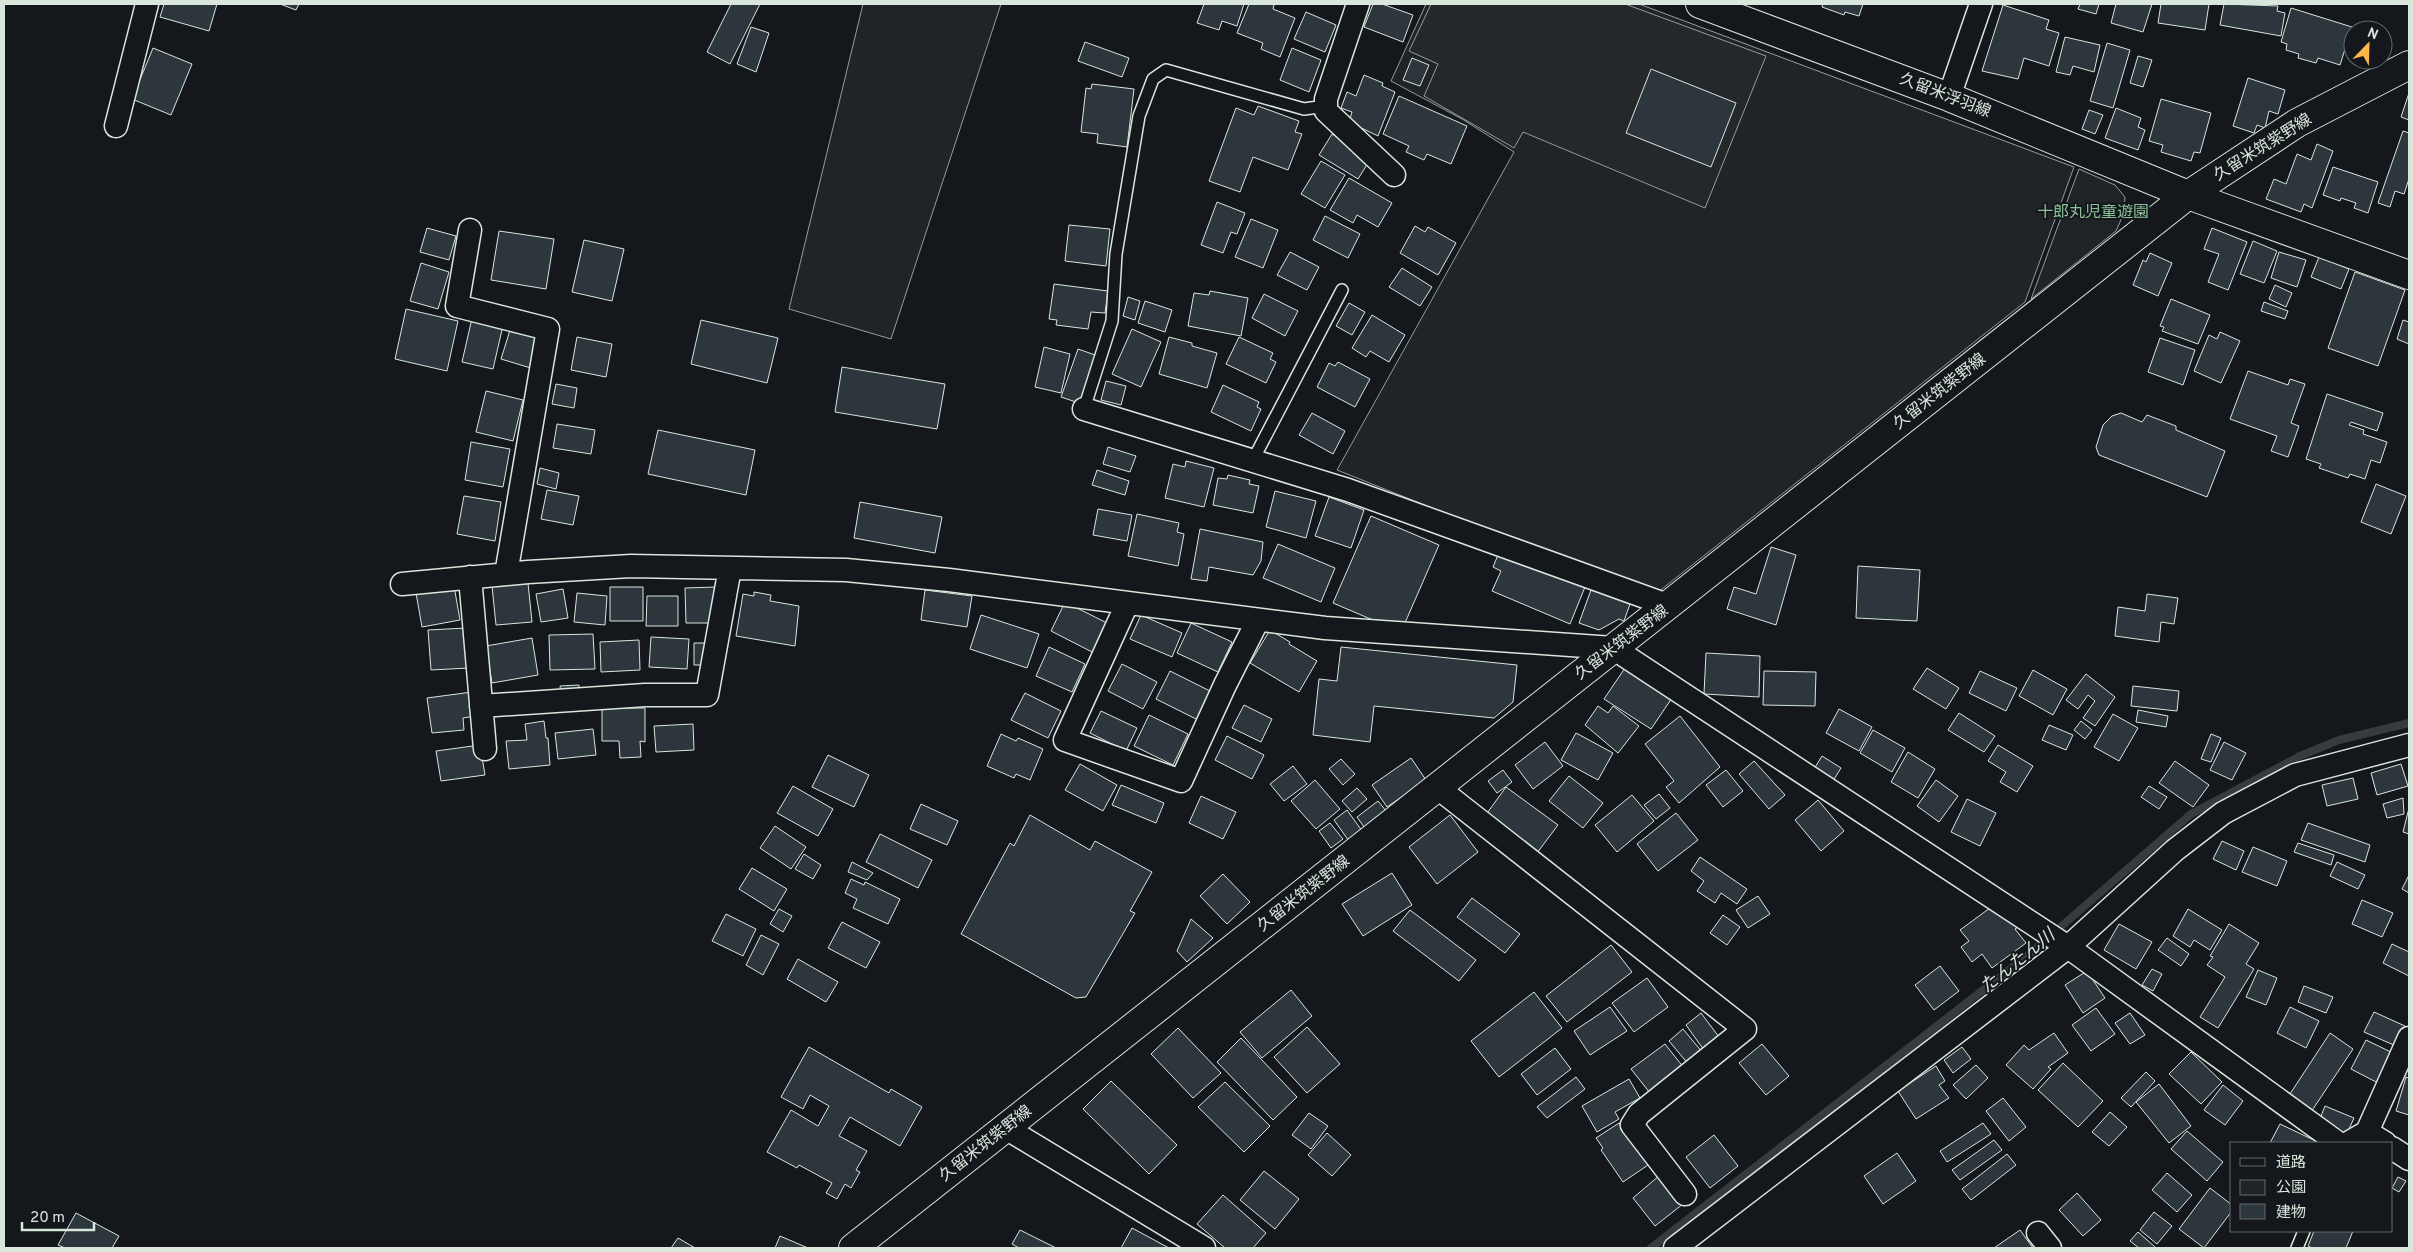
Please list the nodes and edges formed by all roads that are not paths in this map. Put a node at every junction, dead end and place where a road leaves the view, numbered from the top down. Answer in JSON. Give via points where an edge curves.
{"nodes":[{"id":1,"x":147,"y":4,"type":"edge"},
{"id":2,"x":1358,"y":4,"type":"edge"},
{"id":3,"x":1700,"y":4,"type":"edge"},
{"id":4,"x":1982,"y":4,"type":"edge"},
{"id":5,"x":2409,"y":65,"type":"edge"},
{"id":6,"x":1948,"y":97,"type":"junction"},
{"id":7,"x":1326,"y":106,"type":"junction"},
{"id":8,"x":116,"y":126,"type":"dead end"},
{"id":9,"x":1394,"y":175,"type":"dead end"},
{"id":10,"x":2188,"y":195,"type":"junction"},
{"id":11,"x":470,"y":230,"type":"dead end"},
{"id":12,"x":2409,"y":275,"type":"edge"},
{"id":13,"x":1342,"y":290,"type":"dead end"},
{"id":14,"x":1084,"y":409,"type":"joint"},
{"id":15,"x":1253,"y":460,"type":"junction"},
{"id":16,"x":730,"y":568,"type":"junction"},
{"id":17,"x":506,"y":574,"type":"junction"},
{"id":18,"x":470,"y":577,"type":"junction"},
{"id":19,"x":402,"y":584,"type":"dead end"},
{"id":20,"x":1127,"y":604,"type":"junction"},
{"id":21,"x":1670,"y":606,"type":"junction"},
{"id":22,"x":1258,"y":620,"type":"junction"},
{"id":23,"x":1613,"y":648,"type":"junction"},
{"id":24,"x":481,"y":706,"type":"junction"},
{"id":25,"x":2409,"y":745,"type":"edge"},
{"id":26,"x":485,"y":749,"type":"dead end"},
{"id":27,"x":1438,"y":788,"type":"junction"},
{"id":28,"x":2068,"y":947,"type":"junction"},
{"id":29,"x":2409,"y":1038,"type":"edge"},
{"id":30,"x":1006,"y":1128,"type":"junction"},
{"id":31,"x":2367,"y":1139,"type":"edge"},
{"id":32,"x":2337,"y":1142,"type":"edge"},
{"id":33,"x":2393,"y":1149,"type":"edge"},
{"id":34,"x":2409,"y":1160,"type":"edge"},
{"id":35,"x":1685,"y":1194,"type":"dead end"},
{"id":36,"x":2304,"y":1232,"type":"edge"},
{"id":37,"x":1195,"y":1246,"type":"edge"},
{"id":38,"x":854,"y":1248,"type":"edge"},
{"id":39,"x":1675,"y":1248,"type":"edge"},
{"id":40,"x":2296,"y":1248,"type":"edge"}],
"edges":[{"from":1,"to":8,"type":"street"},
{"from":2,"to":7,"type":"street"},
{"from":3,"to":6,"type":"main road","name":"久留米浮羽線"},
{"from":4,"to":6,"type":"street"},
{"from":5,"to":10,"type":"main road","name":"久留米筑紫野線","via":[[2297,123]]},
{"from":6,"to":10,"type":"main road","name":"久留米浮羽線"},
{"from":7,"to":9,"type":"street","via":[[1326,111]]},
{"from":7,"to":14,"type":"lane","via":[[1304,110],[1166,70],[1153,78],[1139,116],[1116,254],[1112,321]]},
{"from":10,"to":12,"type":"main road","name":"久留米浮羽線"},
{"from":10,"to":21,"type":"main road","name":"久留米筑紫野線"},
{"from":11,"to":17,"type":"street","via":[[457,306],[548,329]]},
{"from":13,"to":15,"type":"lane"},
{"from":14,"to":15,"type":"street"},
{"from":15,"to":21,"type":"street","via":[[1348,490]]},
{"from":16,"to":17,"type":"street","via":[[631,566]]},
{"from":16,"to":20,"type":"street","via":[[846,570]]},
{"from":16,"to":24,"type":"street","via":[[707,695],[645,695]]},
{"from":17,"to":18,"type":"street"},
{"from":18,"to":19,"type":"street"},
{"from":18,"to":24,"type":"street"},
{"from":20,"to":22,"type":"street"},
{"from":20,"to":22,"type":"street","via":[[1065,740],[1181,781]]},
{"from":21,"to":23,"type":"main road","name":"久留米筑紫野線"},
{"from":22,"to":23,"type":"street","via":[[1325,628]]},
{"from":23,"to":27,"type":"main road","name":"久留米筑紫野線"},
{"from":23,"to":28,"type":"street"},
{"from":24,"to":26,"type":"street"},
{"from":25,"to":28,"type":"street","via":[[2295,775],[2223,813],[2175,850]]},
{"from":27,"to":30,"type":"main road","name":"久留米筑紫野線"},
{"from":27,"to":35,"type":"street","via":[[1745,1029],[1639,1114],[1632,1125]]},
{"from":28,"to":32,"type":"street"},
{"from":28,"to":39,"type":"street"},
{"from":29,"to":31,"type":"street"},
{"from":30,"to":37,"type":"street"},
{"from":30,"to":38,"type":"main road","name":"久留米筑紫野線"},
{"from":33,"to":34,"type":"street"},
{"from":36,"to":40,"type":"lane"}]}
